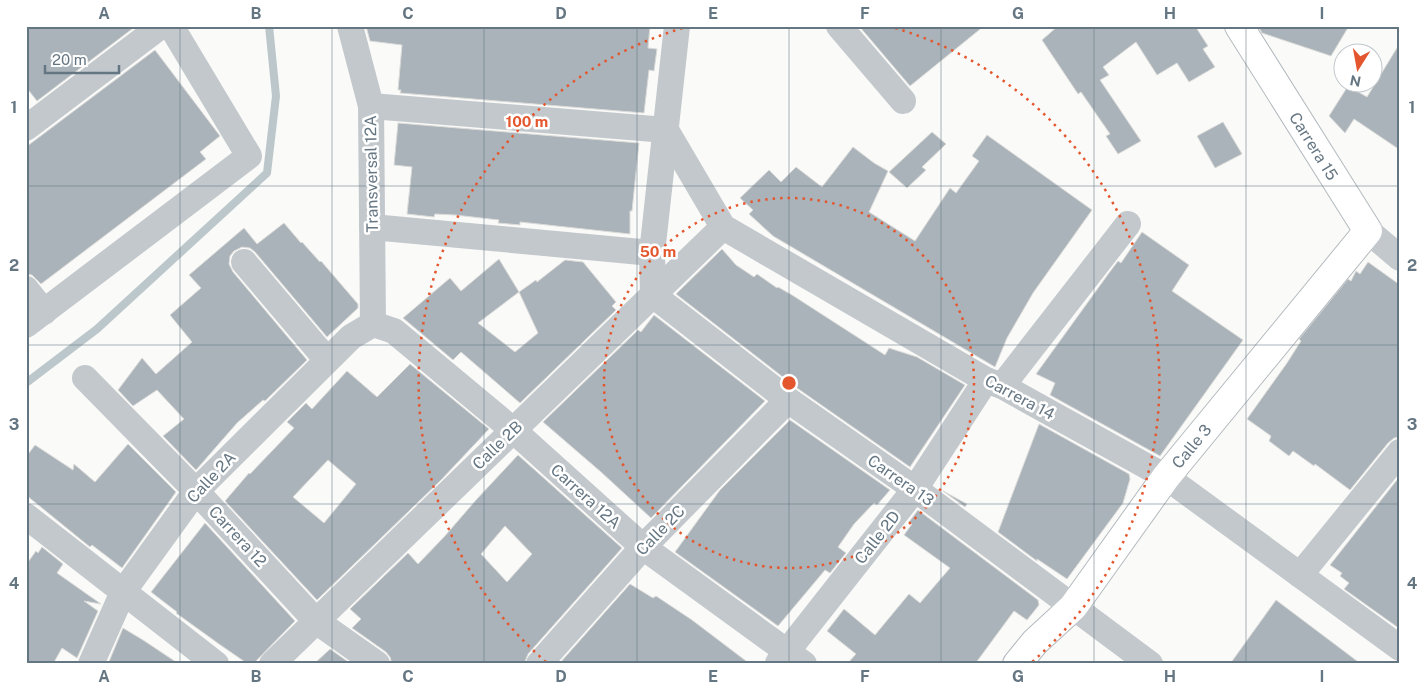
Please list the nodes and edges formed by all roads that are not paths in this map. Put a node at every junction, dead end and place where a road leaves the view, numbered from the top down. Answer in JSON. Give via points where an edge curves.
{"nodes":[{"id":1,"x":161,"y":26,"type":"edge"},
{"id":2,"x":171,"y":26,"type":"edge"},
{"id":3,"x":350,"y":26,"type":"edge"},
{"id":4,"x":677,"y":26,"type":"edge"},
{"id":5,"x":840,"y":26,"type":"edge"},
{"id":6,"x":1239,"y":26,"type":"edge"},
{"id":7,"x":903,"y":101,"type":"dead end"},
{"id":8,"x":371,"y":106,"type":"junction"},
{"id":9,"x":26,"y":128,"type":"edge"},
{"id":10,"x":666,"y":130,"type":"junction"},
{"id":11,"x":1128,"y":224,"type":"dead end"},
{"id":12,"x":723,"y":226,"type":"junction"},
{"id":13,"x":372,"y":227,"type":"junction"},
{"id":14,"x":1368,"y":231,"type":"junction"},
{"id":15,"x":652,"y":253,"type":"junction"},
{"id":16,"x":1400,"y":258,"type":"edge"},
{"id":17,"x":244,"y":262,"type":"dead end"},
{"id":18,"x":26,"y":289,"type":"edge"},
{"id":19,"x":653,"y":295,"type":"junction"},
{"id":20,"x":35,"y":318,"type":"edge"},
{"id":21,"x":373,"y":324,"type":"junction"},
{"id":22,"x":327,"y":360,"type":"junction"},
{"id":23,"x":85,"y":378,"type":"dead end"},
{"id":24,"x":994,"y":383,"type":"junction"},
{"id":25,"x":788,"y":400,"type":"junction"},
{"id":26,"x":513,"y":430,"type":"junction"},
{"id":27,"x":1400,"y":452,"type":"edge"},
{"id":28,"x":1166,"y":477,"type":"junction"},
{"id":29,"x":915,"y":489,"type":"junction"},
{"id":30,"x":196,"y":491,"type":"junction"},
{"id":31,"x":26,"y":516,"type":"edge"},
{"id":32,"x":643,"y":546,"type":"junction"},
{"id":33,"x":1300,"y":574,"type":"junction"},
{"id":34,"x":124,"y":592,"type":"junction"},
{"id":35,"x":1073,"y":607,"type":"junction"},
{"id":36,"x":316,"y":621,"type":"junction"},
{"id":37,"x":1400,"y":648,"type":"edge"},
{"id":38,"x":790,"y":660,"type":"edge"},
{"id":39,"x":91,"y":664,"type":"edge"},
{"id":40,"x":216,"y":664,"type":"edge"},
{"id":41,"x":272,"y":664,"type":"edge"},
{"id":42,"x":377,"y":664,"type":"edge"},
{"id":43,"x":539,"y":664,"type":"edge"},
{"id":44,"x":1017,"y":664,"type":"edge"},
{"id":45,"x":1150,"y":664,"type":"edge"}],
"edges":[{"from":1,"to":9,"type":"street"},
{"from":2,"to":20,"type":"street","via":[[249,156]]},
{"from":3,"to":8,"type":"street","name":"Transversal 12A"},
{"from":4,"to":10,"type":"street"},
{"from":5,"to":7,"type":"street"},
{"from":6,"to":14,"type":"main road","name":"Carrera 15"},
{"from":8,"to":10,"type":"street"},
{"from":8,"to":13,"type":"street","name":"Transversal 12A"},
{"from":10,"to":12,"type":"street","name":"Carrera 14"},
{"from":10,"to":15,"type":"street"},
{"from":11,"to":24,"type":"street","name":"Calle 2D"},
{"from":12,"to":19,"type":"street","name":"Calle 2B"},
{"from":12,"to":24,"type":"street","name":"Carrera 14"},
{"from":13,"to":15,"type":"street"},
{"from":13,"to":21,"type":"street","name":"Transversal 12A"},
{"from":14,"to":16,"type":"street","name":"Carrera 15"},
{"from":14,"to":28,"type":"main road","name":"Calle 3"},
{"from":15,"to":19,"type":"street"},
{"from":17,"to":22,"type":"street"},
{"from":18,"to":20,"type":"street"},
{"from":19,"to":25,"type":"street","name":"Carrera 13"},
{"from":19,"to":26,"type":"street","name":"Calle 2B"},
{"from":21,"to":22,"type":"street","name":"Calle 2A","via":[[351,337]]},
{"from":21,"to":26,"type":"street","name":"Carrera 12A","via":[[394,331]]},
{"from":22,"to":30,"type":"street","name":"Calle 2A"},
{"from":23,"to":30,"type":"street","name":"Carrera 12"},
{"from":24,"to":28,"type":"street","name":"Carrera 14"},
{"from":24,"to":29,"type":"street","name":"Calle 2D"},
{"from":25,"to":29,"type":"street","name":"Carrera 13"},
{"from":25,"to":32,"type":"street","name":"Calle 2C"},
{"from":26,"to":32,"type":"street","name":"Carrera 12A"},
{"from":26,"to":36,"type":"street","name":"Calle 2B"},
{"from":27,"to":33,"type":"street"},
{"from":28,"to":33,"type":"street","name":"Carrera 14"},
{"from":28,"to":35,"type":"main road","name":"Calle 3"},
{"from":29,"to":35,"type":"street","name":"Carrera 13"},
{"from":29,"to":38,"type":"street","name":"Calle 2D"},
{"from":30,"to":34,"type":"street","name":"Calle 2A"},
{"from":30,"to":36,"type":"street","name":"Carrera 12"},
{"from":31,"to":34,"type":"street"},
{"from":32,"to":38,"type":"street","name":"Carrera 12A"},
{"from":32,"to":43,"type":"street","name":"Calle 2C"},
{"from":33,"to":37,"type":"street","name":"Carrera 14"},
{"from":34,"to":39,"type":"street","name":"Calle 2A"},
{"from":34,"to":40,"type":"street"},
{"from":35,"to":44,"type":"main road","name":"Calle 3","via":[[1035,642]]},
{"from":35,"to":45,"type":"street","name":"Carrera 13"},
{"from":36,"to":41,"type":"street","name":"Calle 2B"},
{"from":36,"to":42,"type":"street","name":"Carrera 12"}]}
